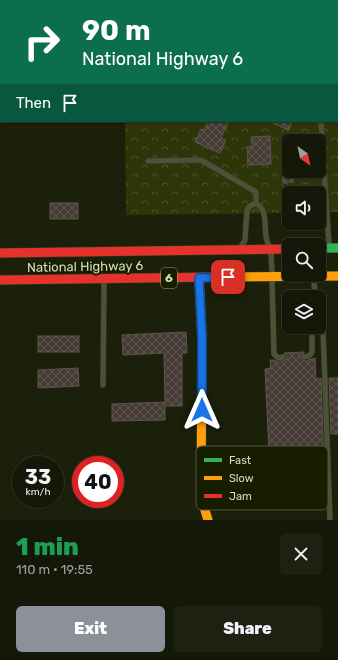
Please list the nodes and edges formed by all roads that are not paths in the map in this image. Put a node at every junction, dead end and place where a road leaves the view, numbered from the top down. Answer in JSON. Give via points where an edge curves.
{"nodes":[{"id":1,"x":321,"y":122,"type":"edge"},
{"id":2,"x":148,"y":161,"type":"dead end"},
{"id":3,"x":256,"y":203,"type":"junction"},
{"id":4,"x":334,"y":248,"type":"edge"},
{"id":5,"x":240,"y":249,"type":"junction"},
{"id":6,"x":271,"y":249,"type":"junction"},
{"id":7,"x":282,"y":249,"type":"edge"},
{"id":8,"x":0,"y":253,"type":"edge"},
{"id":9,"x":326,"y":276,"type":"edge"},
{"id":10,"x":338,"y":276,"type":"edge"},
{"id":11,"x":272,"y":277,"type":"junction"},
{"id":12,"x":282,"y":277,"type":"edge"},
{"id":13,"x":199,"y":278,"type":"junction"},
{"id":14,"x":104,"y":279,"type":"junction"},
{"id":15,"x":0,"y":280,"type":"edge"},
{"id":16,"x":312,"y":334,"type":"edge"},
{"id":17,"x":323,"y":334,"type":"edge"},
{"id":18,"x":304,"y":356,"type":"dead end"},
{"id":19,"x":282,"y":357,"type":"dead end"},
{"id":20,"x":103,"y":385,"type":"dead end"},
{"id":21,"x":201,"y":446,"type":"edge"},
{"id":22,"x":327,"y":446,"type":"edge"},
{"id":23,"x":328,"y":465,"type":"edge"},
{"id":24,"x":205,"y":510,"type":"edge"},
{"id":25,"x":208,"y":520,"type":"edge"},
{"id":26,"x":330,"y":520,"type":"edge"}],
"edges":[{"from":1,"to":4,"type":"lane"},
{"from":2,"to":3,"type":"lane","via":[[201,160],[256,192]]},
{"from":3,"to":5,"type":"lane","via":[[247,210],[245,240]]},
{"from":3,"to":6,"type":"lane","via":[[264,211],[266,241]]},
{"from":5,"to":6,"type":"main road","name":"National Highway 6","number":"6"},
{"from":5,"to":8,"type":"main road","name":"National Highway 6","number":"6"},
{"from":6,"to":7,"type":"main road","name":"National Highway 6","number":"6"},
{"from":6,"to":11,"type":"lane"},
{"from":9,"to":10,"type":"main road","name":"National Highway 6","number":"6"},
{"from":11,"to":12,"type":"main road","name":"National Highway 6","number":"6"},
{"from":11,"to":13,"type":"main road","name":"National Highway 6","number":"6"},
{"from":11,"to":19,"type":"lane","via":[[274,354],[278,358]]},
{"from":13,"to":14,"type":"main road","name":"National Highway 6","number":"6"},
{"from":13,"to":21,"type":"main road","via":[[202,338]]},
{"from":14,"to":15,"type":"main road","name":"National Highway 6","number":"6"},
{"from":14,"to":20,"type":"lane"},
{"from":16,"to":18,"type":"lane","via":[[312,352],[309,356]]},
{"from":17,"to":22,"type":"lane"},
{"from":23,"to":26,"type":"lane"},
{"from":24,"to":25,"type":"main road"}]}
